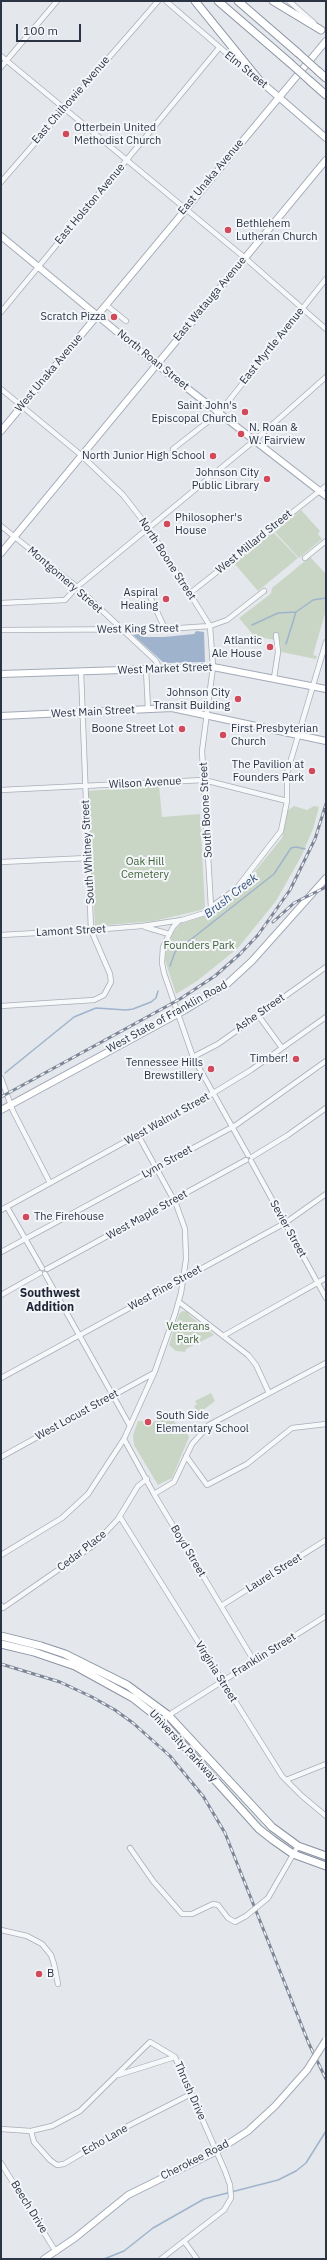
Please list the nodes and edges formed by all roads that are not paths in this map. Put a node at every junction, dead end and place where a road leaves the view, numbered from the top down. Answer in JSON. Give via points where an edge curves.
{"nodes":[{"id":1,"x":57,"y":1,"type":"edge"},
{"id":2,"x":158,"y":1,"type":"edge"},
{"id":3,"x":166,"y":1,"type":"edge"},
{"id":4,"x":195,"y":1,"type":"edge"},
{"id":5,"x":218,"y":1,"type":"edge"},
{"id":6,"x":238,"y":1,"type":"edge"},
{"id":7,"x":273,"y":1,"type":"edge"},
{"id":8,"x":290,"y":1,"type":"edge"},
{"id":9,"x":323,"y":32,"type":"edge"},
{"id":10,"x":326,"y":41,"type":"edge"},
{"id":11,"x":219,"y":48,"type":"junction"},
{"id":12,"x":1,"y":56,"type":"edge"},
{"id":13,"x":6,"y":61,"type":"junction"},
{"id":14,"x":1,"y":67,"type":"edge"},
{"id":15,"x":326,"y":78,"type":"edge"},
{"id":16,"x":259,"y":80,"type":"junction"},
{"id":17,"x":326,"y":95,"type":"edge"},
{"id":18,"x":278,"y":96,"type":"junction"},
{"id":19,"x":64,"y":108,"type":"junction"},
{"id":20,"x":326,"y":138,"type":"edge"},
{"id":21,"x":127,"y":160,"type":"junction"},
{"id":22,"x":326,"y":160,"type":"edge"},
{"id":23,"x":1,"y":182,"type":"edge"},
{"id":24,"x":185,"y":208,"type":"junction"},
{"id":25,"x":1,"y":236,"type":"edge"},
{"id":26,"x":245,"y":258,"type":"junction"},
{"id":27,"x":38,"y":267,"type":"junction"},
{"id":28,"x":326,"y":279,"type":"edge"},
{"id":29,"x":106,"y":305,"type":"junction"},
{"id":30,"x":303,"y":308,"type":"junction"},
{"id":31,"x":1,"y":312,"type":"edge"},
{"id":32,"x":98,"y":316,"type":"junction"},
{"id":33,"x":126,"y":321,"type":"dead end"},
{"id":34,"x":326,"y":329,"type":"edge"},
{"id":35,"x":156,"y":364,"type":"junction"},
{"id":36,"x":326,"y":377,"type":"edge"},
{"id":37,"x":1,"y":389,"type":"edge"},
{"id":38,"x":21,"y":406,"type":"junction"},
{"id":39,"x":218,"y":413,"type":"junction"},
{"id":40,"x":1,"y":431,"type":"edge"},
{"id":41,"x":255,"y":440,"type":"junction"},
{"id":42,"x":173,"y":449,"type":"dead end"},
{"id":43,"x":81,"y":455,"type":"junction"},
{"id":44,"x":326,"y":486,"type":"edge"},
{"id":45,"x":320,"y":491,"type":"junction"},
{"id":46,"x":326,"y":496,"type":"edge"},
{"id":47,"x":1,"y":526,"type":"edge"},
{"id":48,"x":148,"y":527,"type":"junction"},
{"id":49,"x":15,"y":537,"type":"junction"},
{"id":50,"x":326,"y":540,"type":"edge"},
{"id":51,"x":1,"y":553,"type":"edge"},
{"id":52,"x":305,"y":558,"type":"dead end"},
{"id":53,"x":77,"y":587,"type":"junction"},
{"id":54,"x":264,"y":591,"type":"dead end"},
{"id":55,"x":148,"y":592,"type":"dead end"},
{"id":56,"x":189,"y":594,"type":"junction"},
{"id":57,"x":1,"y":603,"type":"edge"},
{"id":58,"x":210,"y":626,"type":"junction"},
{"id":59,"x":165,"y":629,"type":"junction"},
{"id":60,"x":1,"y":630,"type":"edge"},
{"id":61,"x":122,"y":630,"type":"junction"},
{"id":62,"x":276,"y":635,"type":"dead end"},
{"id":63,"x":326,"y":642,"type":"edge"},
{"id":64,"x":213,"y":667,"type":"junction"},
{"id":65,"x":146,"y":669,"type":"junction"},
{"id":66,"x":160,"y":669,"type":"junction"},
{"id":67,"x":80,"y":672,"type":"junction"},
{"id":68,"x":1,"y":674,"type":"edge"},
{"id":69,"x":274,"y":678,"type":"junction"},
{"id":70,"x":313,"y":686,"type":"junction"},
{"id":71,"x":326,"y":689,"type":"edge"},
{"id":72,"x":148,"y":709,"type":"junction"},
{"id":73,"x":81,"y":713,"type":"junction"},
{"id":74,"x":206,"y":714,"type":"junction"},
{"id":75,"x":1,"y":716,"type":"edge"},
{"id":76,"x":298,"y":734,"type":"junction"},
{"id":77,"x":326,"y":741,"type":"edge"},
{"id":78,"x":204,"y":780,"type":"junction"},
{"id":79,"x":84,"y":786,"type":"junction"},
{"id":80,"x":1,"y":790,"type":"edge"},
{"id":81,"x":287,"y":801,"type":"junction"},
{"id":82,"x":88,"y":858,"type":"junction"},
{"id":83,"x":1,"y":862,"type":"edge"},
{"id":84,"x":326,"y":878,"type":"edge"},
{"id":85,"x":211,"y":907,"type":"junction"},
{"id":86,"x":182,"y":920,"type":"junction"},
{"id":87,"x":142,"y":926,"type":"junction"},
{"id":88,"x":91,"y":930,"type":"junction"},
{"id":89,"x":169,"y":934,"type":"junction"},
{"id":90,"x":1,"y":935,"type":"edge"},
{"id":91,"x":326,"y":967,"type":"edge"},
{"id":92,"x":1,"y":1006,"type":"edge"},
{"id":93,"x":178,"y":1014,"type":"junction"},
{"id":94,"x":258,"y":1015,"type":"junction"},
{"id":95,"x":326,"y":1017,"type":"edge"},
{"id":96,"x":282,"y":1048,"type":"junction"},
{"id":97,"x":193,"y":1057,"type":"junction"},
{"id":98,"x":326,"y":1061,"type":"edge"},
{"id":99,"x":1,"y":1078,"type":"edge"},
{"id":100,"x":213,"y":1093,"type":"junction"},
{"id":101,"x":11,"y":1104,"type":"junction"},
{"id":102,"x":326,"y":1108,"type":"edge"},
{"id":103,"x":1,"y":1110,"type":"edge"},
{"id":104,"x":232,"y":1126,"type":"junction"},
{"id":105,"x":138,"y":1135,"type":"junction"},
{"id":106,"x":249,"y":1158,"type":"junction"},
{"id":107,"x":156,"y":1167,"type":"junction"},
{"id":108,"x":50,"y":1183,"type":"junction"},
{"id":109,"x":326,"y":1194,"type":"edge"},
{"id":110,"x":174,"y":1200,"type":"junction"},
{"id":111,"x":7,"y":1207,"type":"junction"},
{"id":112,"x":1,"y":1210,"type":"edge"},
{"id":113,"x":285,"y":1223,"type":"junction"},
{"id":114,"x":26,"y":1238,"type":"junction"},
{"id":115,"x":1,"y":1252,"type":"edge"},
{"id":116,"x":43,"y":1271,"type":"junction"},
{"id":117,"x":183,"y":1278,"type":"junction"},
{"id":118,"x":326,"y":1278,"type":"edge"},
{"id":119,"x":317,"y":1283,"type":"junction"},
{"id":120,"x":1,"y":1295,"type":"edge"},
{"id":121,"x":326,"y":1298,"type":"edge"},
{"id":122,"x":179,"y":1302,"type":"junction"},
{"id":123,"x":79,"y":1336,"type":"junction"},
{"id":124,"x":223,"y":1336,"type":"junction"},
{"id":125,"x":326,"y":1363,"type":"edge"},
{"id":126,"x":154,"y":1373,"type":"junction"},
{"id":127,"x":1,"y":1378,"type":"edge"},
{"id":128,"x":270,"y":1393,"type":"junction"},
{"id":129,"x":112,"y":1396,"type":"junction"},
{"id":130,"x":326,"y":1424,"type":"edge"},
{"id":131,"x":130,"y":1426,"type":"junction"},
{"id":132,"x":124,"y":1439,"type":"junction"},
{"id":133,"x":186,"y":1456,"type":"junction"},
{"id":134,"x":1,"y":1457,"type":"edge"},
{"id":135,"x":146,"y":1479,"type":"junction"},
{"id":136,"x":154,"y":1494,"type":"junction"},
{"id":137,"x":120,"y":1517,"type":"junction"},
{"id":138,"x":326,"y":1540,"type":"edge"},
{"id":139,"x":1,"y":1555,"type":"edge"},
{"id":140,"x":221,"y":1606,"type":"junction"},
{"id":141,"x":2,"y":1607,"type":"edge"},
{"id":142,"x":326,"y":1616,"type":"edge"},
{"id":143,"x":1,"y":1636,"type":"edge"},
{"id":144,"x":1,"y":1644,"type":"edge"},
{"id":145,"x":254,"y":1661,"type":"junction"},
{"id":146,"x":222,"y":1682,"type":"junction"},
{"id":147,"x":168,"y":1715,"type":"junction"},
{"id":148,"x":161,"y":1720,"type":"junction"},
{"id":149,"x":326,"y":1764,"type":"edge"},
{"id":150,"x":286,"y":1780,"type":"junction"},
{"id":151,"x":326,"y":1816,"type":"edge"},
{"id":152,"x":298,"y":1846,"type":"junction"},
{"id":153,"x":130,"y":1848,"type":"dead end"},
{"id":154,"x":293,"y":1854,"type":"junction"},
{"id":155,"x":326,"y":1856,"type":"edge"},
{"id":156,"x":326,"y":1866,"type":"edge"},
{"id":157,"x":1,"y":1930,"type":"edge"},
{"id":158,"x":58,"y":1984,"type":"dead end"},
{"id":159,"x":326,"y":2040,"type":"edge"},
{"id":160,"x":175,"y":2057,"type":"junction"},
{"id":161,"x":117,"y":2075,"type":"junction"},
{"id":162,"x":191,"y":2094,"type":"junction"},
{"id":163,"x":1,"y":2129,"type":"edge"},
{"id":164,"x":31,"y":2131,"type":"junction"},
{"id":165,"x":217,"y":2151,"type":"junction"},
{"id":166,"x":1,"y":2163,"type":"edge"},
{"id":167,"x":184,"y":2241,"type":"junction"},
{"id":168,"x":56,"y":2252,"type":"junction"},
{"id":169,"x":44,"y":2259,"type":"edge"},
{"id":170,"x":161,"y":2259,"type":"edge"},
{"id":171,"x":196,"y":2259,"type":"edge"}],
"edges":[{"from":1,"to":13,"type":"street"},
{"from":2,"to":19,"type":"street","name":"East Chilhowie Avenue"},
{"from":3,"to":11,"type":"street","name":"Elm Street"},
{"from":4,"to":16,"type":"highway"},
{"from":5,"to":17,"type":"highway","bridge":true},
{"from":6,"to":15,"type":"highway","bridge":true},
{"from":7,"to":9,"type":"highway"},
{"from":8,"to":9,"type":"street"},
{"from":10,"to":18,"type":"main road","name":"East Unaka Avenue"},
{"from":11,"to":16,"type":"street","name":"Elm Street"},
{"from":11,"to":21,"type":"street","name":"East Holston Avenue"},
{"from":12,"to":13,"type":"street"},
{"from":13,"to":14,"type":"street"},
{"from":13,"to":19,"type":"street"},
{"from":16,"to":18,"type":"main road","name":"Elm Street"},
{"from":18,"to":20,"type":"main road","name":"Elm Street"},
{"from":18,"to":24,"type":"main road","name":"East Unaka Avenue"},
{"from":19,"to":21,"type":"street"},
{"from":19,"to":23,"type":"street","name":"East Chilhowie Avenue"},
{"from":21,"to":24,"type":"street"},
{"from":21,"to":27,"type":"street","name":"East Holston Avenue"},
{"from":22,"to":26,"type":"main road","name":"East Watauga Avenue"},
{"from":24,"to":26,"type":"street"},
{"from":24,"to":29,"type":"main road","name":"East Unaka Avenue"},
{"from":25,"to":27,"type":"main road","name":"North Roan Street"},
{"from":26,"to":30,"type":"street"},
{"from":26,"to":35,"type":"main road","name":"East Watauga Avenue"},
{"from":27,"to":31,"type":"street","name":"East Holston Avenue"},
{"from":27,"to":32,"type":"main road","name":"North Roan Street"},
{"from":28,"to":30,"type":"street","name":"East Myrtle Avenue"},
{"from":29,"to":32,"type":"main road","name":"East Unaka Avenue"},
{"from":29,"to":33,"type":"street"},
{"from":30,"to":34,"type":"street"},
{"from":30,"to":39,"type":"street","name":"East Myrtle Avenue"},
{"from":32,"to":35,"type":"main road","name":"North Roan Street"},
{"from":32,"to":38,"type":"main road","name":"West Unaka Avenue"},
{"from":35,"to":39,"type":"main road","name":"North Roan Street"},
{"from":35,"to":43,"type":"main road","name":"East Watauga Avenue"},
{"from":36,"to":41,"type":"street"},
{"from":37,"to":38,"type":"street","name":"North Boone Street"},
{"from":38,"to":40,"type":"main road","name":"West Unaka Avenue"},
{"from":38,"to":43,"type":"street","name":"North Boone Street"},
{"from":39,"to":41,"type":"main road","name":"North Roan Street"},
{"from":39,"to":42,"type":"street","name":"East Myrtle Avenue"},
{"from":41,"to":45,"type":"main road","name":"North Roan Street"},
{"from":41,"to":48,"type":"street"},
{"from":43,"to":48,"type":"street","name":"North Boone Street","via":[[123,495]]},
{"from":43,"to":49,"type":"main road","name":"East Watauga Avenue"},
{"from":44,"to":45,"type":"street","name":"West Millard Street"},
{"from":45,"to":46,"type":"main road","name":"North Roan Street"},
{"from":45,"to":56,"type":"street","name":"West Millard Street"},
{"from":47,"to":49,"type":"street","name":"Montgomery Street"},
{"from":48,"to":53,"type":"street"},
{"from":48,"to":56,"type":"street","name":"North Boone Street"},
{"from":49,"to":51,"type":"main road","name":"East Watauga Avenue"},
{"from":49,"to":53,"type":"street","name":"Montgomery Street"},
{"from":50,"to":52,"type":"street"},
{"from":53,"to":57,"type":"street","via":[[65,600]]},
{"from":53,"to":61,"type":"street","name":"Montgomery Street"},
{"from":54,"to":58,"type":"street","name":"West King Street","via":[[227,620]]},
{"from":55,"to":59,"type":"street"},
{"from":56,"to":58,"type":"street","name":"North Boone Street"},
{"from":58,"to":59,"type":"street","name":"West King Street"},
{"from":58,"to":64,"type":"street","name":"North Boone Street"},
{"from":59,"to":61,"type":"street","name":"West King Street"},
{"from":60,"to":61,"type":"street","name":"West King Street"},
{"from":61,"to":66,"type":"street","name":"Montgomery Street","via":[[156,661]]},
{"from":62,"to":69,"type":"street","via":[[278,652]]},
{"from":63,"to":70,"type":"street","name":"Lamont Street"},
{"from":64,"to":66,"type":"main road","name":"West Market Street"},
{"from":64,"to":69,"type":"main road","name":"West Market Street"},
{"from":64,"to":74,"type":"street","name":"North Boone Street"},
{"from":65,"to":66,"type":"main road","name":"West Market Street"},
{"from":65,"to":67,"type":"main road","name":"West Market Street"},
{"from":65,"to":72,"type":"street"},
{"from":67,"to":68,"type":"main road","name":"West Market Street"},
{"from":67,"to":73,"type":"street","name":"South Whitney Street"},
{"from":69,"to":70,"type":"main road","name":"West Market Street"},
{"from":70,"to":71,"type":"main road","name":"West Market Street"},
{"from":70,"to":76,"type":"street","name":"Lamont Street"},
{"from":72,"to":73,"type":"main road","name":"West Main Street"},
{"from":72,"to":74,"type":"main road","name":"West Main Street","via":[[172,708]]},
{"from":73,"to":75,"type":"main road","name":"West Main Street"},
{"from":73,"to":79,"type":"street","name":"South Whitney Street"},
{"from":74,"to":76,"type":"main road","name":"West Main Street"},
{"from":74,"to":78,"type":"street","name":"South Boone Street","via":[[202,751]]},
{"from":76,"to":77,"type":"main road","name":"West Main Street"},
{"from":76,"to":81,"type":"street","name":"Lamont Street","via":[[287,773]]},
{"from":78,"to":79,"type":"street","name":"Wilson Avenue"},
{"from":78,"to":81,"type":"street","name":"Wilson Avenue"},
{"from":78,"to":85,"type":"street","name":"South Boone Street"},
{"from":79,"to":80,"type":"street","name":"Wilson Avenue"},
{"from":79,"to":82,"type":"street","name":"South Whitney Street"},
{"from":81,"to":85,"type":"street","name":"Lamont Street","via":[[279,835],[236,889]]},
{"from":82,"to":83,"type":"street"},
{"from":82,"to":88,"type":"street","name":"South Whitney Street"},
{"from":84,"to":93,"type":"main road","name":"West State of Franklin Road","via":[[242,972],[220,990]]},
{"from":85,"to":86,"type":"street","name":"Lamont Street","via":[[204,914]]},
{"from":86,"to":87,"type":"street","name":"Lamont Street"},
{"from":86,"to":89,"type":"street"},
{"from":87,"to":88,"type":"street","name":"Lamont Street"},
{"from":87,"to":89,"type":"street","name":"Lamont Street"},
{"from":88,"to":90,"type":"street","name":"Lamont Street"},
{"from":88,"to":92,"type":"street","name":"South Whitney Street","via":[[110,974],[110,988],[104,995],[94,1000]]},
{"from":89,"to":93,"type":"street","name":"Sevier Street","via":[[163,947],[162,963]]},
{"from":91,"to":94,"type":"street","name":"Ashe Street"},
{"from":93,"to":97,"type":"street","name":"Sevier Street"},
{"from":93,"to":101,"type":"main road","name":"West State of Franklin Road"},
{"from":94,"to":96,"type":"street"},
{"from":94,"to":97,"type":"street","name":"Ashe Street","via":[[218,1044]]},
{"from":95,"to":96,"type":"street","name":"West Walnut Street"},
{"from":96,"to":100,"type":"street","name":"West Walnut Street"},
{"from":97,"to":100,"type":"street","name":"Sevier Street"},
{"from":98,"to":104,"type":"street","name":"Lynn Street"},
{"from":99,"to":101,"type":"street"},
{"from":100,"to":104,"type":"street","name":"Sevier Street"},
{"from":100,"to":105,"type":"street","name":"West Walnut Street"},
{"from":101,"to":103,"type":"main road","name":"West State of Franklin Road"},
{"from":101,"to":108,"type":"street"},
{"from":102,"to":106,"type":"street","name":"West Maple Street"},
{"from":104,"to":106,"type":"street","name":"Sevier Street"},
{"from":104,"to":107,"type":"street","name":"Lynn Street"},
{"from":105,"to":107,"type":"street"},
{"from":105,"to":108,"type":"street","name":"West Walnut Street"},
{"from":106,"to":110,"type":"street","name":"West Maple Street"},
{"from":106,"to":113,"type":"street","name":"Sevier Street"},
{"from":107,"to":110,"type":"street"},
{"from":107,"to":114,"type":"street","name":"Lynn Street"},
{"from":108,"to":111,"type":"street","name":"West Walnut Street"},
{"from":109,"to":113,"type":"street","name":"West Pine Street"},
{"from":110,"to":116,"type":"street","name":"West Maple Street"},
{"from":110,"to":117,"type":"street","via":[[183,1219],[186,1234]]},
{"from":111,"to":112,"type":"street","name":"West Walnut Street"},
{"from":111,"to":114,"type":"street"},
{"from":113,"to":117,"type":"street","name":"West Pine Street"},
{"from":113,"to":119,"type":"street","name":"Sevier Street"},
{"from":114,"to":115,"type":"street","name":"Lynn Street"},
{"from":114,"to":116,"type":"street"},
{"from":116,"to":120,"type":"street","name":"West Maple Street"},
{"from":116,"to":123,"type":"street"},
{"from":117,"to":122,"type":"street"},
{"from":117,"to":123,"type":"street","name":"West Pine Street"},
{"from":118,"to":119,"type":"street"},
{"from":119,"to":121,"type":"street","name":"Sevier Street"},
{"from":119,"to":124,"type":"street"},
{"from":122,"to":124,"type":"street"},
{"from":122,"to":126,"type":"street"},
{"from":123,"to":127,"type":"street","name":"West Pine Street"},
{"from":123,"to":129,"type":"street"},
{"from":124,"to":128,"type":"street","via":[[255,1362]]},
{"from":125,"to":128,"type":"street"},
{"from":126,"to":129,"type":"street","name":"West Locust Street"},
{"from":126,"to":131,"type":"street"},
{"from":128,"to":133,"type":"street","via":[[209,1425],[196,1438]]},
{"from":129,"to":131,"type":"street"},
{"from":129,"to":134,"type":"street","name":"West Locust Street"},
{"from":130,"to":133,"type":"street","via":[[292,1428],[248,1464],[207,1485]]},
{"from":131,"to":132,"type":"street"},
{"from":132,"to":135,"type":"street","name":"Boyd Street"},
{"from":132,"to":139,"type":"street","via":[[88,1494],[73,1510]]},
{"from":133,"to":136,"type":"street","via":[[173,1484]]},
{"from":135,"to":136,"type":"street","name":"Boyd Street"},
{"from":135,"to":137,"type":"street","name":"Cedar Place","via":[[138,1486]]},
{"from":136,"to":140,"type":"street","name":"Boyd Street"},
{"from":137,"to":141,"type":"street","name":"Cedar Place","via":[[94,1545]]},
{"from":137,"to":146,"type":"street","name":"Virginia Street"},
{"from":138,"to":140,"type":"street","name":"Laurel Street"},
{"from":140,"to":145,"type":"street","name":"Boyd Street"},
{"from":142,"to":145,"type":"street","name":"Franklin Street"},
{"from":143,"to":147,"type":"highway","name":"University Parkway","via":[[41,1646],[92,1666],[127,1685]]},
{"from":144,"to":148,"type":"highway","name":"University Parkway","via":[[75,1666],[134,1698]]},
{"from":145,"to":146,"type":"street","name":"Franklin Street"},
{"from":146,"to":147,"type":"street","name":"Franklin Street"},
{"from":146,"to":150,"type":"street","name":"Virginia Street"},
{"from":147,"to":148,"type":"street","name":"Franklin Street"},
{"from":147,"to":152,"type":"highway","name":"University Parkway","via":[[261,1816]]},
{"from":148,"to":154,"type":"highway","name":"University Parkway","via":[[259,1829]]},
{"from":149,"to":150,"type":"street"},
{"from":150,"to":151,"type":"street","name":"Virginia Street"},
{"from":152,"to":154,"type":"street"},
{"from":152,"to":155,"type":"highway","name":"University Parkway"},
{"from":153,"to":154,"type":"street","bridge":true,"via":[[153,1881],[182,1914],[192,1914],[213,1904],[218,1905],[228,1918],[235,1922],[268,1898]]},
{"from":154,"to":156,"type":"highway","name":"University Parkway"},
{"from":157,"to":158,"type":"street","via":[[27,1936],[42,1944],[52,1959]]},
{"from":159,"to":165,"type":"main road","name":"Cherokee Road","bridge":true,"via":[[307,2070],[280,2102],[260,2121]]},
{"from":160,"to":161,"type":"street"},
{"from":160,"to":161,"type":"street","name":"Thrush Drive","via":[[150,2042]]},
{"from":160,"to":162,"type":"street","name":"Thrush Drive"},
{"from":161,"to":164,"type":"street","via":[[80,2111],[52,2126]]},
{"from":162,"to":164,"type":"street","name":"Echo Lane","via":[[126,2127],[64,2164],[57,2165],[50,2160],[34,2142]]},
{"from":162,"to":165,"type":"street","name":"Thrush Drive"},
{"from":163,"to":164,"type":"street"},
{"from":165,"to":167,"type":"street","name":"Thrush Drive","via":[[230,2185],[231,2202]]},
{"from":165,"to":168,"type":"main road","name":"Cherokee Road","via":[[128,2195]]},
{"from":166,"to":168,"type":"street","name":"Beech Drive"},
{"from":167,"to":170,"type":"street"},
{"from":167,"to":171,"type":"street"},
{"from":168,"to":169,"type":"main road","name":"Cherokee Road"}]}
